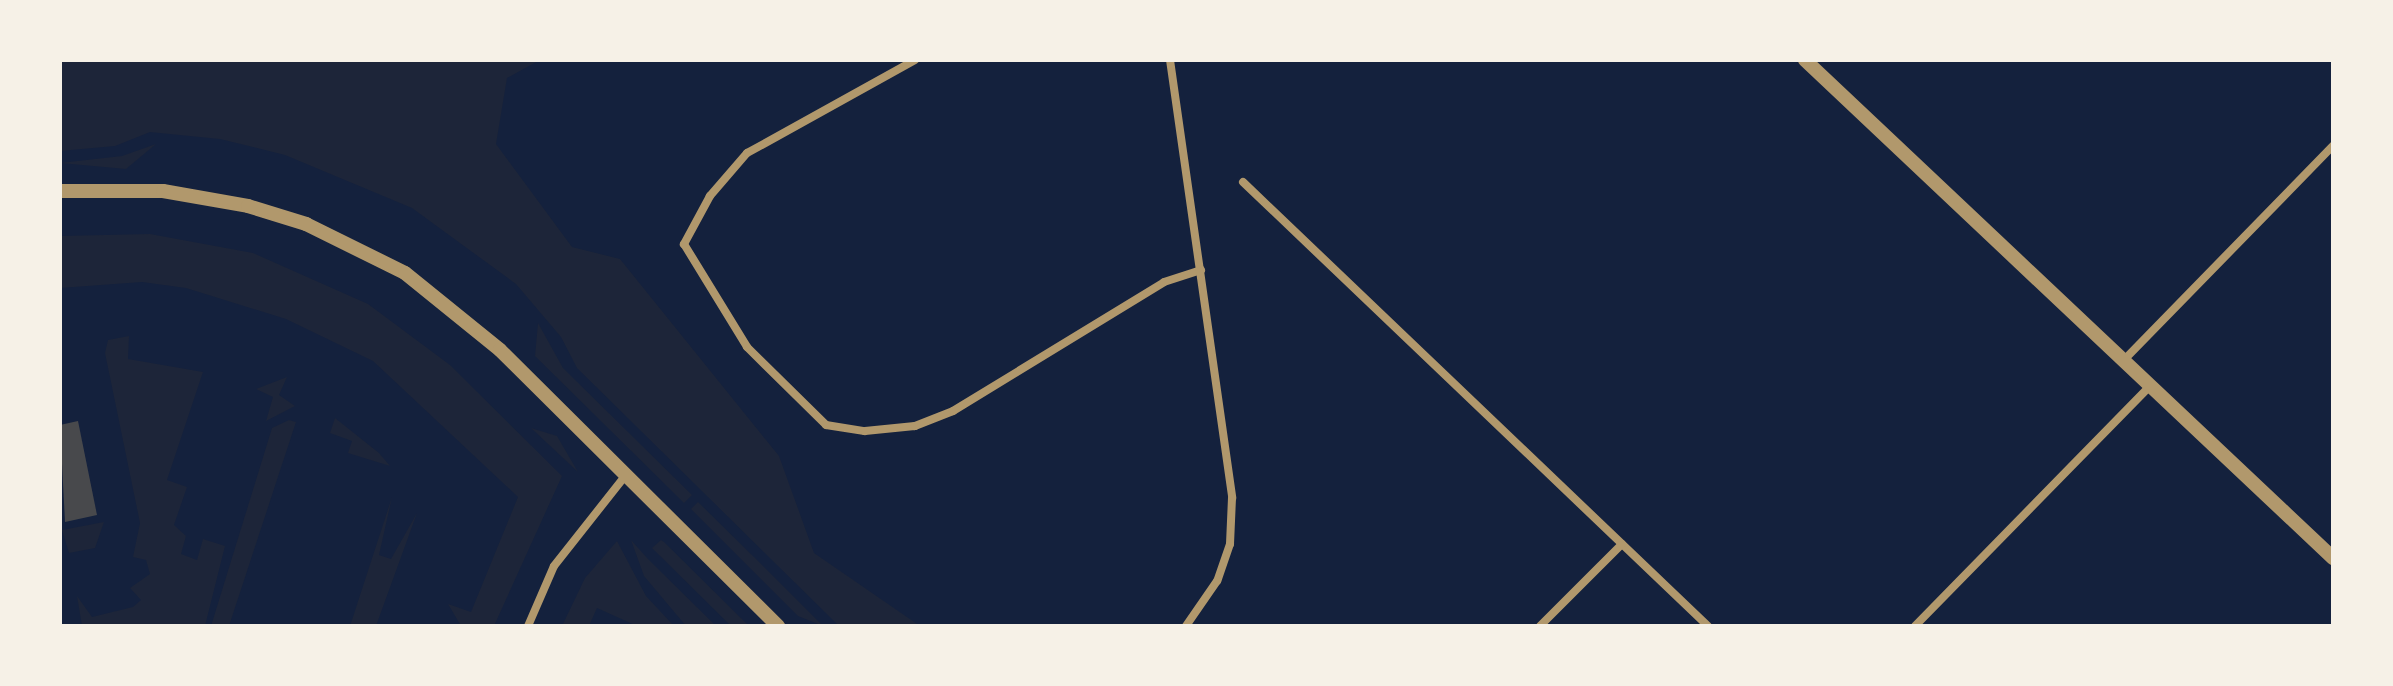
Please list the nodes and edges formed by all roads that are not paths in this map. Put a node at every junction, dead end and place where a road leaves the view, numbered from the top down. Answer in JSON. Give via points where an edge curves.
{"nodes":[{"id":1,"x":915,"y":60,"type":"edge"},
{"id":2,"x":1170,"y":60,"type":"edge"},
{"id":3,"x":1805,"y":60,"type":"edge"},
{"id":4,"x":2333,"y":146,"type":"edge"},
{"id":5,"x":1243,"y":182,"type":"dead end"},
{"id":6,"x":60,"y":191,"type":"edge"},
{"id":7,"x":1201,"y":270,"type":"junction"},
{"id":8,"x":2123,"y":361,"type":"junction"},
{"id":9,"x":2149,"y":387,"type":"junction"},
{"id":10,"x":625,"y":476,"type":"junction"},
{"id":11,"x":1622,"y":544,"type":"junction"},
{"id":12,"x":2333,"y":558,"type":"edge"},
{"id":13,"x":528,"y":626,"type":"edge"},
{"id":14,"x":778,"y":626,"type":"edge"},
{"id":15,"x":1186,"y":626,"type":"edge"},
{"id":16,"x":1540,"y":626,"type":"edge"},
{"id":17,"x":1708,"y":626,"type":"edge"},
{"id":18,"x":1915,"y":626,"type":"edge"}],
"edges":[{"from":1,"to":7,"type":"street","via":[[747,153],[710,196],[684,244],[747,347],[826,425],[865,431],[915,426],[953,411],[1164,282]]},
{"from":2,"to":7,"type":"street"},
{"from":3,"to":8,"type":"street"},
{"from":4,"to":8,"type":"street"},
{"from":5,"to":11,"type":"street"},
{"from":6,"to":10,"type":"street","via":[[197,195],[277,214],[358,247],[465,318]]},
{"from":7,"to":15,"type":"street","via":[[1232,498],[1230,544],[1217,581]]},
{"from":8,"to":9,"type":"street"},
{"from":9,"to":12,"type":"street"},
{"from":9,"to":18,"type":"street"},
{"from":10,"to":13,"type":"street","via":[[554,566]]},
{"from":10,"to":14,"type":"street"},
{"from":11,"to":16,"type":"street"},
{"from":11,"to":17,"type":"street"}]}
